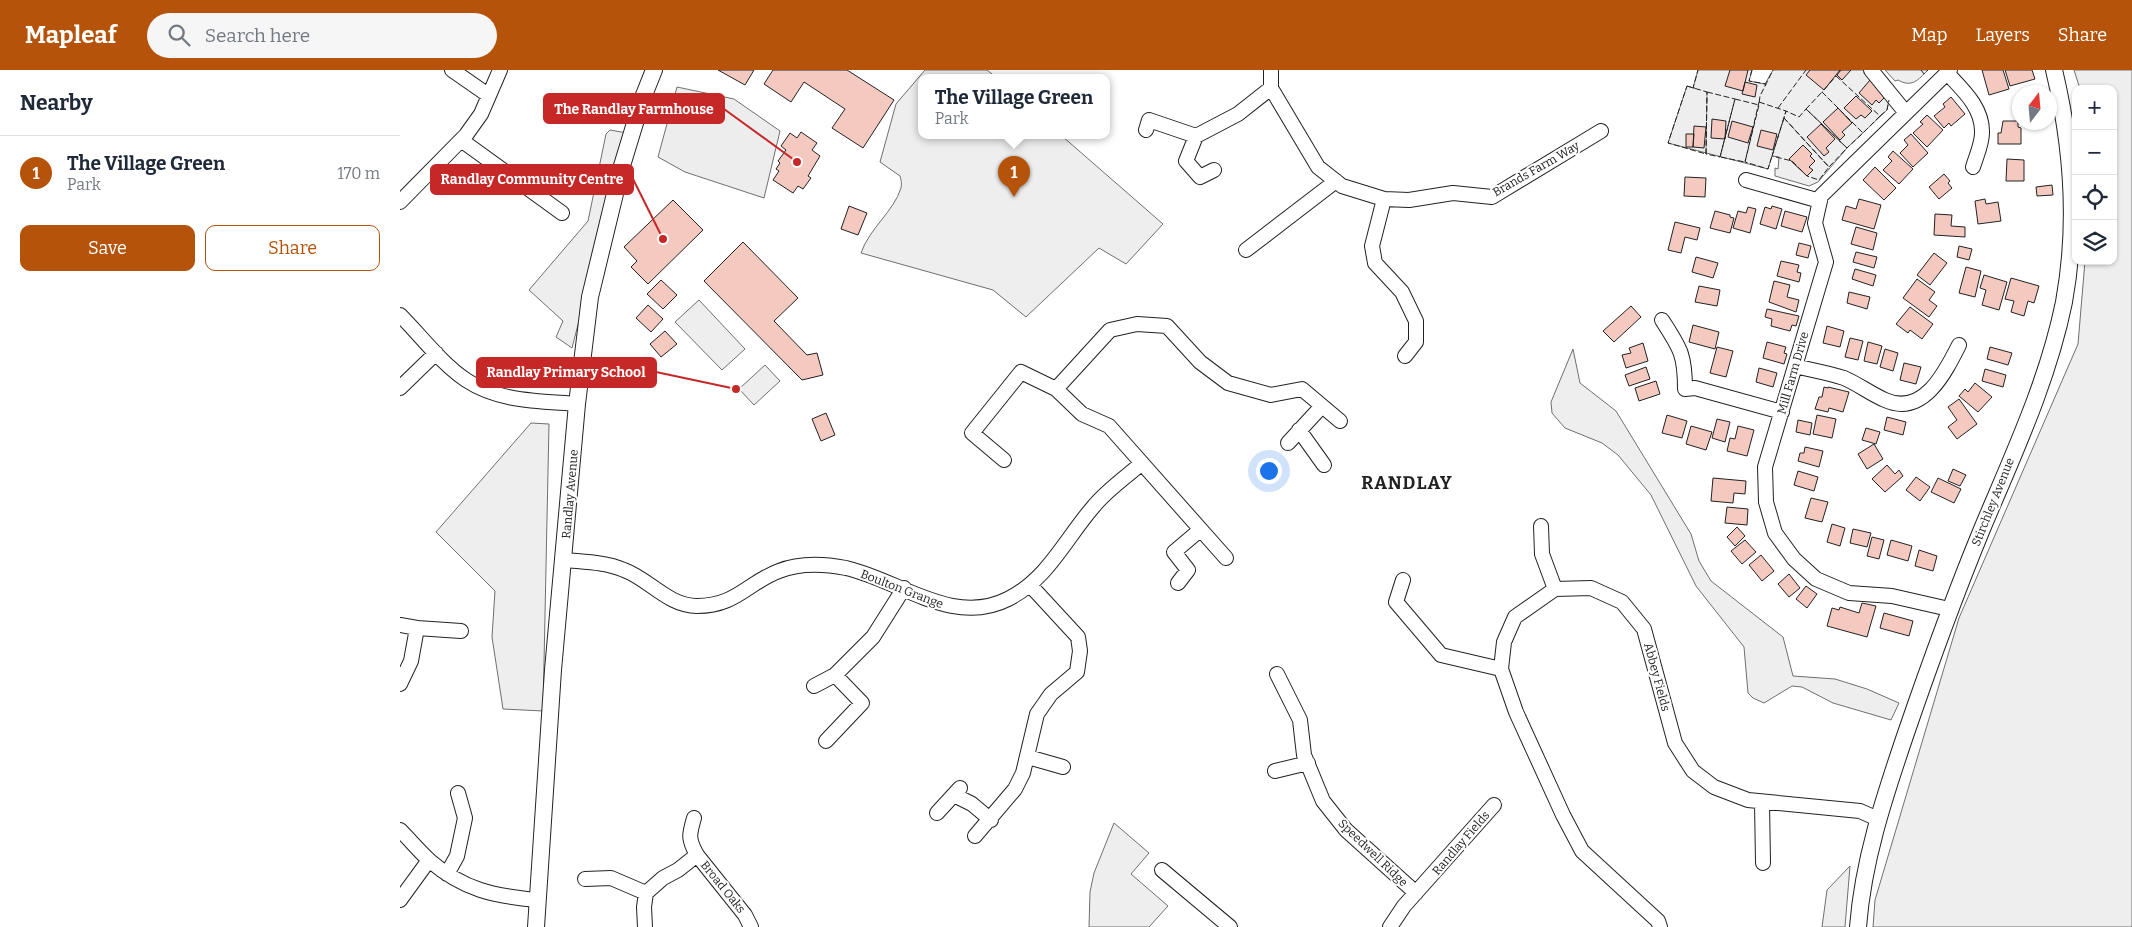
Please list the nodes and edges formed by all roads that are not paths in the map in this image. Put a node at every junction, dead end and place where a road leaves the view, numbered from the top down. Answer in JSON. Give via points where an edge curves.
{"nodes":[{"id":1,"x":452,"y":70,"type":"edge"},
{"id":2,"x":500,"y":70,"type":"edge"},
{"id":3,"x":654,"y":70,"type":"edge"},
{"id":4,"x":1271,"y":70,"type":"edge"},
{"id":5,"x":1871,"y":70,"type":"edge"},
{"id":6,"x":2054,"y":70,"type":"edge"},
{"id":7,"x":1949,"y":71,"type":"edge"},
{"id":8,"x":1271,"y":88,"type":"junction"},
{"id":9,"x":488,"y":95,"type":"junction"},
{"id":10,"x":1906,"y":113,"type":"junction"},
{"id":11,"x":1146,"y":130,"type":"dead end"},
{"id":12,"x":1601,"y":131,"type":"dead end"},
{"id":13,"x":1196,"y":136,"type":"junction"},
{"id":14,"x":461,"y":140,"type":"junction"},
{"id":15,"x":1973,"y":167,"type":"dead end"},
{"id":16,"x":1214,"y":170,"type":"dead end"},
{"id":17,"x":1746,"y":180,"type":"dead end"},
{"id":18,"x":1336,"y":181,"type":"junction"},
{"id":19,"x":1384,"y":199,"type":"junction"},
{"id":20,"x":1820,"y":201,"type":"junction"},
{"id":21,"x":400,"y":202,"type":"edge"},
{"id":22,"x":562,"y":213,"type":"dead end"},
{"id":23,"x":1246,"y":250,"type":"dead end"},
{"id":24,"x":400,"y":315,"type":"edge"},
{"id":25,"x":1662,"y":320,"type":"dead end"},
{"id":26,"x":1959,"y":346,"type":"dead end"},
{"id":27,"x":436,"y":353,"type":"junction"},
{"id":28,"x":1405,"y":356,"type":"dead end"},
{"id":29,"x":1795,"y":366,"type":"junction"},
{"id":30,"x":400,"y":388,"type":"edge"},
{"id":31,"x":1056,"y":389,"type":"junction"},
{"id":32,"x":577,"y":404,"type":"junction"},
{"id":33,"x":1322,"y":406,"type":"junction"},
{"id":34,"x":1782,"y":412,"type":"junction"},
{"id":35,"x":1340,"y":421,"type":"dead end"},
{"id":36,"x":1300,"y":430,"type":"junction"},
{"id":37,"x":1288,"y":443,"type":"dead end"},
{"id":38,"x":1004,"y":460,"type":"dead end"},
{"id":39,"x":1142,"y":463,"type":"junction"},
{"id":40,"x":1324,"y":465,"type":"dead end"},
{"id":41,"x":1541,"y":526,"type":"dead end"},
{"id":42,"x":1200,"y":530,"type":"junction"},
{"id":43,"x":1226,"y":558,"type":"dead end"},
{"id":44,"x":564,"y":560,"type":"junction"},
{"id":45,"x":1403,"y":580,"type":"dead end"},
{"id":46,"x":1178,"y":583,"type":"dead end"},
{"id":47,"x":1030,"y":586,"type":"junction"},
{"id":48,"x":904,"y":588,"type":"junction"},
{"id":49,"x":1555,"y":589,"type":"junction"},
{"id":50,"x":1949,"y":609,"type":"junction"},
{"id":51,"x":400,"y":625,"type":"edge"},
{"id":52,"x":417,"y":628,"type":"junction"},
{"id":53,"x":461,"y":631,"type":"dead end"},
{"id":54,"x":1501,"y":669,"type":"junction"},
{"id":55,"x":1277,"y":674,"type":"dead end"},
{"id":56,"x":835,"y":675,"type":"junction"},
{"id":57,"x":400,"y":684,"type":"edge"},
{"id":58,"x":814,"y":686,"type":"dead end"},
{"id":59,"x":826,"y":741,"type":"dead end"},
{"id":60,"x":1028,"y":757,"type":"junction"},
{"id":61,"x":1308,"y":763,"type":"junction"},
{"id":62,"x":1062,"y":767,"type":"dead end"},
{"id":63,"x":1276,"y":771,"type":"dead end"},
{"id":64,"x":458,"y":793,"type":"dead end"},
{"id":65,"x":1762,"y":802,"type":"junction"},
{"id":66,"x":1494,"y":805,"type":"dead end"},
{"id":67,"x":937,"y":813,"type":"dead end"},
{"id":68,"x":694,"y":818,"type":"dead end"},
{"id":69,"x":1878,"y":818,"type":"junction"},
{"id":70,"x":991,"y":820,"type":"junction"},
{"id":71,"x":400,"y":830,"type":"edge"},
{"id":72,"x":975,"y":836,"type":"dead end"},
{"id":73,"x":697,"y":855,"type":"junction"},
{"id":74,"x":429,"y":860,"type":"junction"},
{"id":75,"x":1764,"y":863,"type":"dead end"},
{"id":76,"x":1162,"y":870,"type":"dead end"},
{"id":77,"x":447,"y":874,"type":"junction"},
{"id":78,"x":585,"y":879,"type":"dead end"},
{"id":79,"x":646,"y":893,"type":"junction"},
{"id":80,"x":1416,"y":894,"type":"junction"},
{"id":81,"x":400,"y":900,"type":"edge"},
{"id":82,"x":537,"y":900,"type":"junction"},
{"id":83,"x":536,"y":927,"type":"edge"},
{"id":84,"x":645,"y":927,"type":"edge"},
{"id":85,"x":751,"y":927,"type":"edge"},
{"id":86,"x":1230,"y":927,"type":"edge"},
{"id":87,"x":1390,"y":927,"type":"edge"},
{"id":88,"x":1660,"y":927,"type":"edge"},
{"id":89,"x":1858,"y":927,"type":"edge"}],
"edges":[{"from":1,"to":9,"type":"street"},
{"from":2,"to":9,"type":"street"},
{"from":3,"to":32,"type":"street","name":"Randlay Avenue","via":[[622,169],[590,297]]},
{"from":4,"to":8,"type":"street"},
{"from":5,"to":10,"type":"street"},
{"from":6,"to":50,"type":"street","name":"Stirchley Avenue","via":[[2070,157],[2072,207],[2064,300],[2049,364]]},
{"from":7,"to":10,"type":"street","name":"Mill Farm Drive"},
{"from":7,"to":15,"type":"street","via":[[1980,114],[1982,133]]},
{"from":8,"to":13,"type":"street","via":[[1238,114]]},
{"from":8,"to":18,"type":"street","name":"Brands Farm Way","via":[[1318,167]]},
{"from":9,"to":14,"type":"street","via":[[481,114]]},
{"from":10,"to":20,"type":"street","name":"Mill Farm Drive","via":[[1821,196]]},
{"from":11,"to":13,"type":"street","via":[[1149,120]]},
{"from":12,"to":19,"type":"street","name":"Brands Farm Way","via":[[1492,197],[1453,193],[1409,200]]},
{"from":13,"to":16,"type":"street","via":[[1186,161],[1200,177]]},
{"from":14,"to":21,"type":"street"},
{"from":14,"to":22,"type":"street"},
{"from":17,"to":20,"type":"street"},
{"from":18,"to":19,"type":"street","name":"Brands Farm Way","via":[[1342,186]]},
{"from":18,"to":23,"type":"street"},
{"from":19,"to":28,"type":"street","via":[[1372,246],[1375,263],[1402,292],[1416,322],[1416,342]]},
{"from":20,"to":29,"type":"street","name":"Mill Farm Drive","via":[[1814,223],[1826,262]]},
{"from":24,"to":27,"type":"street"},
{"from":25,"to":34,"type":"street","via":[[1680,347],[1685,389],[1695,388]]},
{"from":26,"to":29,"type":"street","via":[[1942,378],[1923,398],[1903,403],[1886,401],[1844,378]]},
{"from":27,"to":30,"type":"street"},
{"from":27,"to":32,"type":"street","via":[[464,379],[488,391],[526,400]]},
{"from":29,"to":34,"type":"street","name":"Mill Farm Drive"},
{"from":31,"to":33,"type":"street","via":[[1110,330],[1137,324],[1167,326],[1200,362],[1228,383],[1272,395],[1302,389]]},
{"from":31,"to":38,"type":"street","via":[[1021,372],[972,433]]},
{"from":31,"to":39,"type":"street","via":[[1082,414],[1109,426]]},
{"from":32,"to":44,"type":"street","name":"Randlay Avenue"},
{"from":33,"to":35,"type":"street"},
{"from":33,"to":36,"type":"street"},
{"from":34,"to":50,"type":"street","name":"Mill Farm Drive","via":[[1765,467],[1766,502],[1775,533],[1794,559],[1816,579],[1849,593],[1892,596]]},
{"from":36,"to":37,"type":"street"},
{"from":36,"to":40,"type":"street"},
{"from":39,"to":42,"type":"street"},
{"from":39,"to":47,"type":"street","name":"Boulton Grange","via":[[1094,505]]},
{"from":41,"to":49,"type":"street","via":[[1542,554]]},
{"from":42,"to":43,"type":"street"},
{"from":42,"to":46,"type":"street","via":[[1174,552],[1188,570]]},
{"from":44,"to":48,"type":"street","name":"Boulton Grange","via":[[625,570],[666,597],[694,606],[724,603],[779,571],[798,566],[844,568]]},
{"from":44,"to":82,"type":"street","name":"Randlay Avenue"},
{"from":45,"to":54,"type":"street","via":[[1396,602],[1441,655]]},
{"from":47,"to":48,"type":"street","name":"Boulton Grange","via":[[1006,600],[969,608],[939,604]]},
{"from":47,"to":60,"type":"street","via":[[1078,637],[1080,651],[1077,672],[1052,694],[1037,714]]},
{"from":48,"to":56,"type":"street","via":[[873,637]]},
{"from":49,"to":54,"type":"street","via":[[1515,617],[1504,642]]},
{"from":49,"to":65,"type":"street","name":"Abbey Fields","via":[[1591,588],[1622,602],[1644,629],[1675,743],[1693,771],[1725,793]]},
{"from":50,"to":69,"type":"street","name":"Stirchley Avenue"},
{"from":51,"to":52,"type":"street"},
{"from":52,"to":53,"type":"street"},
{"from":52,"to":57,"type":"street","via":[[411,661]]},
{"from":54,"to":88,"type":"street","via":[[1520,721],[1582,851],[1658,920]]},
{"from":55,"to":61,"type":"street","name":"Speedwell Ridge","via":[[1300,720]]},
{"from":56,"to":58,"type":"street"},
{"from":56,"to":59,"type":"street","via":[[862,703]]},
{"from":60,"to":62,"type":"street"},
{"from":60,"to":70,"type":"street","via":[[1015,789]]},
{"from":61,"to":63,"type":"street"},
{"from":61,"to":80,"type":"street","name":"Speedwell Ridge","via":[[1323,801],[1346,830]]},
{"from":64,"to":77,"type":"street","via":[[465,818],[457,856]]},
{"from":65,"to":69,"type":"street","name":"Abbey Fields","via":[[1860,812]]},
{"from":65,"to":75,"type":"street"},
{"from":66,"to":80,"type":"street","name":"Randlay Fields"},
{"from":67,"to":70,"type":"street","via":[[957,791]]},
{"from":68,"to":73,"type":"street","via":[[689,837]]},
{"from":69,"to":89,"type":"street","name":"Stirchley Avenue","via":[[1868,856]]},
{"from":70,"to":72,"type":"street"},
{"from":71,"to":74,"type":"street"},
{"from":73,"to":79,"type":"street","name":"Broad Oaks"},
{"from":73,"to":85,"type":"street","name":"Broad Oaks"},
{"from":74,"to":77,"type":"street"},
{"from":74,"to":81,"type":"street"},
{"from":76,"to":86,"type":"street"},
{"from":77,"to":82,"type":"street","via":[[493,895]]},
{"from":78,"to":79,"type":"street","via":[[611,878]]},
{"from":79,"to":84,"type":"street"},
{"from":80,"to":87,"type":"street","name":"Randlay Fields"},
{"from":82,"to":83,"type":"street","name":"Randlay Avenue"}]}
